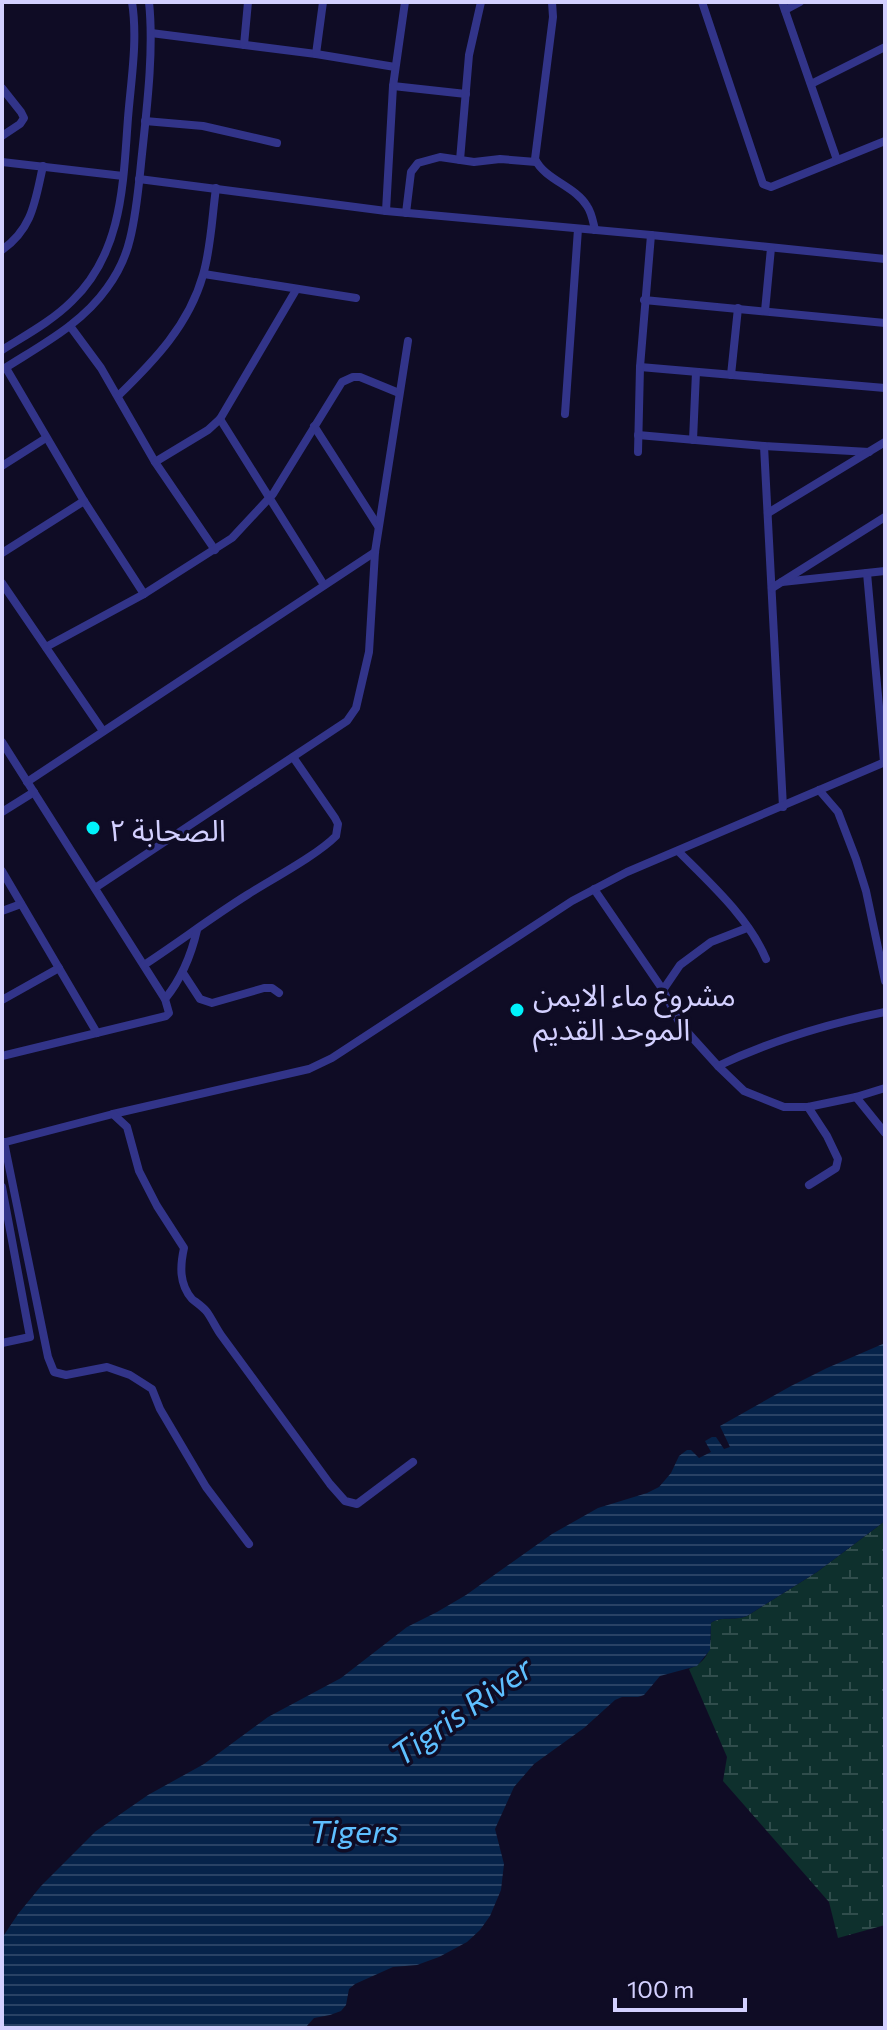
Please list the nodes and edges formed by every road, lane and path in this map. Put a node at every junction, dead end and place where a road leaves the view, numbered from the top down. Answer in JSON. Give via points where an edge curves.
{"nodes":[{"id":1,"x":132,"y":2,"type":"edge"},
{"id":2,"x":149,"y":2,"type":"edge"},
{"id":3,"x":248,"y":2,"type":"edge"},
{"id":4,"x":323,"y":2,"type":"edge"},
{"id":5,"x":405,"y":2,"type":"edge"},
{"id":6,"x":481,"y":2,"type":"edge"},
{"id":7,"x":552,"y":2,"type":"edge"},
{"id":8,"x":702,"y":2,"type":"edge"},
{"id":9,"x":800,"y":2,"type":"edge"},
{"id":10,"x":783,"y":6,"type":"edge"},
{"id":11,"x":151,"y":33,"type":"junction"},
{"id":12,"x":244,"y":45,"type":"junction"},
{"id":13,"x":885,"y":47,"type":"edge"},
{"id":14,"x":316,"y":54,"type":"junction"},
{"id":15,"x":395,"y":67,"type":"junction"},
{"id":16,"x":811,"y":84,"type":"junction"},
{"id":17,"x":393,"y":86,"type":"junction"},
{"id":18,"x":2,"y":88,"type":"edge"},
{"id":19,"x":466,"y":94,"type":"junction"},
{"id":20,"x":145,"y":121,"type":"junction"},
{"id":21,"x":2,"y":136,"type":"edge"},
{"id":22,"x":885,"y":141,"type":"edge"},
{"id":23,"x":277,"y":143,"type":"dead end"},
{"id":24,"x":460,"y":160,"type":"junction"},
{"id":25,"x":837,"y":160,"type":"junction"},
{"id":26,"x":2,"y":162,"type":"edge"},
{"id":27,"x":536,"y":162,"type":"junction"},
{"id":28,"x":43,"y":166,"type":"junction"},
{"id":29,"x":123,"y":176,"type":"junction"},
{"id":30,"x":139,"y":179,"type":"junction"},
{"id":31,"x":216,"y":188,"type":"junction"},
{"id":32,"x":120,"y":203,"type":"junction"},
{"id":33,"x":136,"y":205,"type":"junction"},
{"id":34,"x":386,"y":211,"type":"junction"},
{"id":35,"x":406,"y":213,"type":"junction"},
{"id":36,"x":578,"y":229,"type":"junction"},
{"id":37,"x":595,"y":230,"type":"junction"},
{"id":38,"x":651,"y":235,"type":"junction"},
{"id":39,"x":771,"y":248,"type":"junction"},
{"id":40,"x":2,"y":250,"type":"edge"},
{"id":41,"x":885,"y":259,"type":"edge"},
{"id":42,"x":204,"y":274,"type":"junction"},
{"id":43,"x":296,"y":290,"type":"junction"},
{"id":44,"x":356,"y":298,"type":"dead end"},
{"id":45,"x":644,"y":300,"type":"junction"},
{"id":46,"x":738,"y":308,"type":"junction"},
{"id":47,"x":765,"y":311,"type":"junction"},
{"id":48,"x":885,"y":323,"type":"edge"},
{"id":49,"x":70,"y":326,"type":"junction"},
{"id":50,"x":408,"y":341,"type":"dead end"},
{"id":51,"x":2,"y":350,"type":"edge"},
{"id":52,"x":640,"y":367,"type":"junction"},
{"id":53,"x":4,"y":369,"type":"edge"},
{"id":54,"x":696,"y":372,"type":"junction"},
{"id":55,"x":731,"y":375,"type":"junction"},
{"id":56,"x":885,"y":388,"type":"edge"},
{"id":57,"x":399,"y":393,"type":"junction"},
{"id":58,"x":118,"y":396,"type":"junction"},
{"id":59,"x":565,"y":414,"type":"dead end"},
{"id":60,"x":220,"y":419,"type":"junction"},
{"id":61,"x":314,"y":426,"type":"junction"},
{"id":62,"x":638,"y":435,"type":"junction"},
{"id":63,"x":46,"y":438,"type":"junction"},
{"id":64,"x":693,"y":440,"type":"junction"},
{"id":65,"x":885,"y":442,"type":"edge"},
{"id":66,"x":764,"y":446,"type":"junction"},
{"id":67,"x":638,"y":452,"type":"dead end"},
{"id":68,"x":869,"y":452,"type":"junction"},
{"id":69,"x":155,"y":462,"type":"junction"},
{"id":70,"x":2,"y":466,"type":"edge"},
{"id":71,"x":269,"y":499,"type":"junction"},
{"id":72,"x":84,"y":501,"type":"junction"},
{"id":73,"x":768,"y":513,"type":"junction"},
{"id":74,"x":885,"y":517,"type":"edge"},
{"id":75,"x":378,"y":526,"type":"junction"},
{"id":76,"x":215,"y":550,"type":"junction"},
{"id":77,"x":375,"y":552,"type":"junction"},
{"id":78,"x":2,"y":553,"type":"edge"},
{"id":79,"x":885,"y":571,"type":"edge"},
{"id":80,"x":867,"y":573,"type":"junction"},
{"id":81,"x":2,"y":583,"type":"edge"},
{"id":82,"x":324,"y":585,"type":"junction"},
{"id":83,"x":775,"y":585,"type":"junction"},
{"id":84,"x":144,"y":594,"type":"junction"},
{"id":85,"x":46,"y":647,"type":"junction"},
{"id":86,"x":103,"y":731,"type":"junction"},
{"id":87,"x":2,"y":742,"type":"edge"},
{"id":88,"x":293,"y":757,"type":"junction"},
{"id":89,"x":884,"y":762,"type":"edge"},
{"id":90,"x":27,"y":782,"type":"junction"},
{"id":91,"x":819,"y":790,"type":"junction"},
{"id":92,"x":34,"y":792,"type":"junction"},
{"id":93,"x":783,"y":807,"type":"junction"},
{"id":94,"x":2,"y":812,"type":"edge"},
{"id":95,"x":678,"y":851,"type":"junction"},
{"id":96,"x":2,"y":871,"type":"edge"},
{"id":97,"x":95,"y":888,"type":"junction"},
{"id":98,"x":594,"y":889,"type":"junction"},
{"id":99,"x":21,"y":904,"type":"junction"},
{"id":100,"x":2,"y":911,"type":"edge"},
{"id":101,"x":747,"y":928,"type":"junction"},
{"id":102,"x":197,"y":930,"type":"junction"},
{"id":103,"x":880,"y":941,"type":"edge"},
{"id":104,"x":766,"y":959,"type":"dead end"},
{"id":105,"x":144,"y":965,"type":"junction"},
{"id":106,"x":59,"y":968,"type":"junction"},
{"id":107,"x":183,"y":973,"type":"junction"},
{"id":108,"x":885,"y":981,"type":"edge"},
{"id":109,"x":663,"y":990,"type":"junction"},
{"id":110,"x":279,"y":993,"type":"dead end"},
{"id":111,"x":165,"y":999,"type":"junction"},
{"id":112,"x":2,"y":1000,"type":"edge"},
{"id":113,"x":885,"y":1012,"type":"edge"},
{"id":114,"x":97,"y":1033,"type":"junction"},
{"id":115,"x":2,"y":1056,"type":"edge"},
{"id":116,"x":718,"y":1066,"type":"junction"},
{"id":117,"x":885,"y":1088,"type":"edge"},
{"id":118,"x":856,"y":1097,"type":"junction"},
{"id":119,"x":808,"y":1107,"type":"junction"},
{"id":120,"x":113,"y":1114,"type":"junction"},
{"id":121,"x":885,"y":1133,"type":"edge"},
{"id":122,"x":3,"y":1142,"type":"edge"},
{"id":123,"x":809,"y":1185,"type":"dead end"},
{"id":124,"x":2,"y":1187,"type":"edge"},
{"id":125,"x":2,"y":1343,"type":"edge"},
{"id":126,"x":413,"y":1462,"type":"dead end"},
{"id":127,"x":249,"y":1544,"type":"dead end"}],
"edges":[{"from":1,"to":29,"type":"street","via":[[135,44]]},
{"from":2,"to":11,"type":"street"},
{"from":3,"to":12,"type":"street"},
{"from":4,"to":14,"type":"street"},
{"from":5,"to":15,"type":"street"},
{"from":6,"to":19,"type":"street"},
{"from":7,"to":27,"type":"street"},
{"from":8,"to":25,"type":"street","via":[[763,184],[771,187]]},
{"from":9,"to":10,"type":"street"},
{"from":10,"to":16,"type":"street"},
{"from":11,"to":12,"type":"street"},
{"from":11,"to":20,"type":"street"},
{"from":12,"to":14,"type":"street"},
{"from":13,"to":16,"type":"street"},
{"from":14,"to":15,"type":"street"},
{"from":15,"to":17,"type":"street"},
{"from":16,"to":25,"type":"street"},
{"from":17,"to":19,"type":"street"},
{"from":17,"to":34,"type":"street"},
{"from":18,"to":21,"type":"street","via":[[24,118]]},
{"from":19,"to":24,"type":"street"},
{"from":20,"to":23,"type":"street","via":[[203,126]]},
{"from":20,"to":30,"type":"street"},
{"from":22,"to":25,"type":"street"},
{"from":24,"to":27,"type":"street"},
{"from":24,"to":35,"type":"street","via":[[440,157],[415,165]]},
{"from":26,"to":28,"type":"street"},
{"from":27,"to":37,"type":"street","via":[[583,200]]},
{"from":28,"to":29,"type":"street"},
{"from":28,"to":40,"type":"street","via":[[30,218]]},
{"from":29,"to":32,"type":"street"},
{"from":30,"to":31,"type":"street"},
{"from":30,"to":33,"type":"street"},
{"from":31,"to":34,"type":"street"},
{"from":31,"to":42,"type":"street"},
{"from":32,"to":33,"type":"street"},
{"from":32,"to":51,"type":"street","via":[[110,243],[82,291]]},
{"from":33,"to":49,"type":"street","via":[[117,273]]},
{"from":34,"to":35,"type":"street"},
{"from":35,"to":36,"type":"street"},
{"from":36,"to":37,"type":"street"},
{"from":36,"to":59,"type":"street"},
{"from":37,"to":38,"type":"street"},
{"from":38,"to":39,"type":"street"},
{"from":38,"to":45,"type":"street"},
{"from":39,"to":41,"type":"street"},
{"from":39,"to":47,"type":"street"},
{"from":42,"to":43,"type":"street"},
{"from":42,"to":58,"type":"street","via":[[177,331]]},
{"from":43,"to":44,"type":"street"},
{"from":43,"to":60,"type":"street"},
{"from":45,"to":46,"type":"street"},
{"from":45,"to":52,"type":"street"},
{"from":46,"to":47,"type":"street"},
{"from":46,"to":55,"type":"street"},
{"from":47,"to":48,"type":"street"},
{"from":49,"to":53,"type":"street"},
{"from":49,"to":58,"type":"street"},
{"from":50,"to":57,"type":"street"},
{"from":52,"to":54,"type":"street"},
{"from":52,"to":62,"type":"street"},
{"from":53,"to":63,"type":"street"},
{"from":54,"to":55,"type":"street"},
{"from":54,"to":64,"type":"street"},
{"from":55,"to":56,"type":"street"},
{"from":57,"to":61,"type":"street","via":[[360,377],[347,379]]},
{"from":57,"to":75,"type":"street"},
{"from":58,"to":69,"type":"street"},
{"from":60,"to":69,"type":"street"},
{"from":60,"to":71,"type":"street"},
{"from":61,"to":71,"type":"street"},
{"from":61,"to":75,"type":"street"},
{"from":62,"to":64,"type":"street"},
{"from":62,"to":67,"type":"street"},
{"from":63,"to":70,"type":"street"},
{"from":63,"to":72,"type":"street"},
{"from":64,"to":66,"type":"street"},
{"from":65,"to":68,"type":"street"},
{"from":66,"to":68,"type":"street"},
{"from":66,"to":73,"type":"street"},
{"from":68,"to":73,"type":"street"},
{"from":69,"to":76,"type":"street"},
{"from":71,"to":76,"type":"street"},
{"from":71,"to":82,"type":"street"},
{"from":72,"to":78,"type":"street"},
{"from":72,"to":84,"type":"street"},
{"from":73,"to":83,"type":"street"},
{"from":74,"to":83,"type":"street"},
{"from":75,"to":77,"type":"street"},
{"from":76,"to":84,"type":"street"},
{"from":77,"to":82,"type":"street"},
{"from":77,"to":88,"type":"street","via":[[369,652],[356,708],[347,721]]},
{"from":79,"to":80,"type":"street"},
{"from":80,"to":83,"type":"street"},
{"from":80,"to":89,"type":"street"},
{"from":81,"to":85,"type":"street"},
{"from":82,"to":86,"type":"street"},
{"from":83,"to":93,"type":"street"},
{"from":84,"to":85,"type":"street"},
{"from":85,"to":86,"type":"street"},
{"from":86,"to":90,"type":"street"},
{"from":87,"to":90,"type":"street"},
{"from":88,"to":97,"type":"street"},
{"from":88,"to":102,"type":"street","via":[[335,818],[336,836]]},
{"from":89,"to":91,"type":"street"},
{"from":90,"to":92,"type":"street"},
{"from":91,"to":93,"type":"street"},
{"from":91,"to":103,"type":"street","via":[[838,812]]},
{"from":92,"to":94,"type":"street"},
{"from":92,"to":97,"type":"street"},
{"from":93,"to":95,"type":"street"},
{"from":95,"to":98,"type":"street"},
{"from":95,"to":101,"type":"street"},
{"from":96,"to":99,"type":"street"},
{"from":97,"to":105,"type":"street"},
{"from":98,"to":109,"type":"street"},
{"from":98,"to":120,"type":"street","via":[[309,1069]]},
{"from":99,"to":100,"type":"street"},
{"from":99,"to":106,"type":"street"},
{"from":101,"to":104,"type":"street"},
{"from":101,"to":109,"type":"street","via":[[711,942],[680,965]]},
{"from":102,"to":105,"type":"street"},
{"from":102,"to":107,"type":"street"},
{"from":103,"to":108,"type":"street"},
{"from":105,"to":111,"type":"street"},
{"from":106,"to":112,"type":"street"},
{"from":106,"to":114,"type":"street"},
{"from":107,"to":110,"type":"street","via":[[200,999],[212,1003],[268,987]]},
{"from":107,"to":111,"type":"street"},
{"from":109,"to":116,"type":"street","via":[[680,1024]]},
{"from":111,"to":114,"type":"street","via":[[166,1016]]},
{"from":113,"to":116,"type":"street","via":[[819,1027]]},
{"from":114,"to":115,"type":"street"},
{"from":116,"to":119,"type":"street","via":[[744,1091],[784,1107]]},
{"from":117,"to":118,"type":"street"},
{"from":118,"to":119,"type":"street"},
{"from":118,"to":121,"type":"street"},
{"from":119,"to":123,"type":"street","via":[[838,1159],[836,1168]]},
{"from":120,"to":122,"type":"street"},
{"from":120,"to":126,"type":"street","via":[[127,1127],[139,1171],[184,1248],[184,1287],[330,1484],[345,1501],[357,1504]]},
{"from":122,"to":127,"type":"street","via":[[54,1372],[66,1375],[107,1367],[152,1389],[206,1487]]},
{"from":124,"to":125,"type":"street","via":[[30,1337]]}]}
